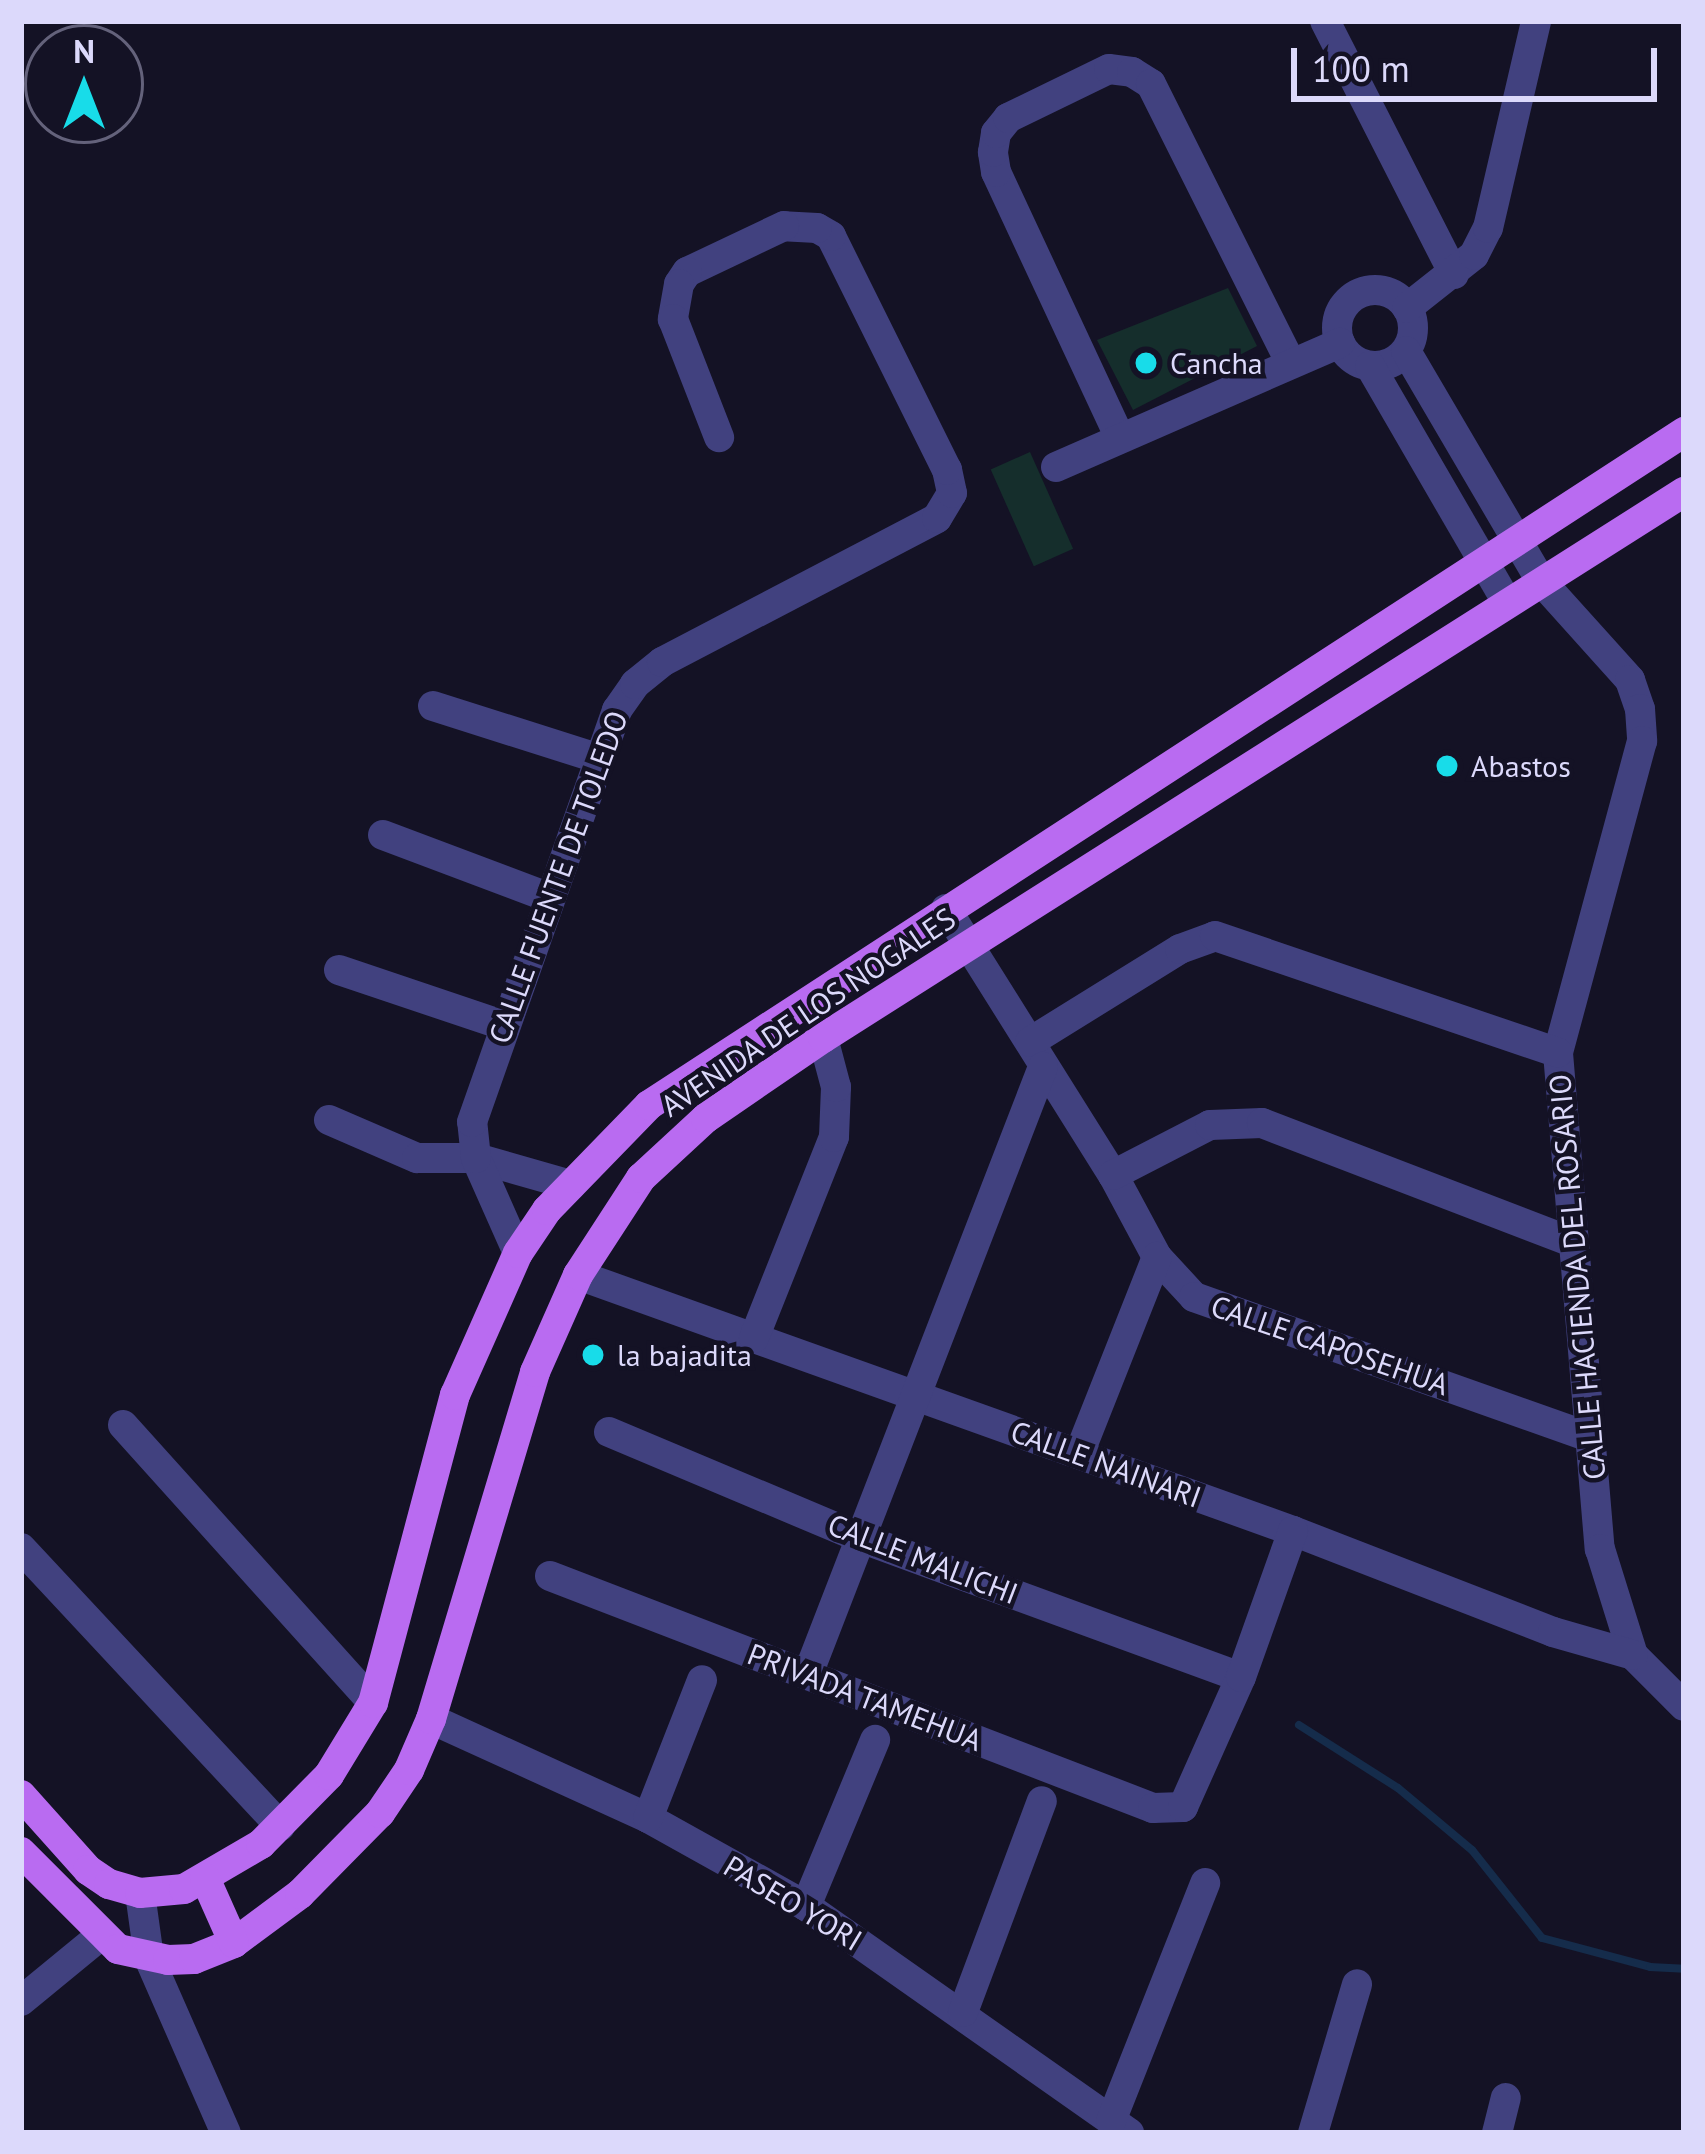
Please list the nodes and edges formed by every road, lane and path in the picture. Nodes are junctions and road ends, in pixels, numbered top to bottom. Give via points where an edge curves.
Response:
1 (1325, 21) edge
2 (1536, 21) edge
3 (1454, 274) junction
4 (1407, 308) junction
5 (1340, 343) junction
6 (1406, 351) junction
7 (1290, 362) junction
8 (1370, 366) junction
9 (1684, 432) edge
10 (719, 437) dead end
11 (1120, 438) junction
12 (1056, 466) dead end
13 (1684, 492) edge
14 (1516, 538) junction
15 (1483, 559) junction
16 (1541, 581) junction
17 (1506, 601) junction
18 (433, 706) dead end
19 (597, 758) junction
20 (383, 835) dead end
21 (548, 897) junction
22 (946, 909) junction
23 (970, 944) junction
24 (340, 970) dead end
25 (502, 1025) junction
26 (823, 1038) junction
27 (1558, 1053) junction
28 (1036, 1055) junction
29 (329, 1120) dead end
30 (476, 1158) junction
31 (1113, 1175) junction
32 (571, 1185) junction
33 (1572, 1242) junction
34 (518, 1253) junction
35 (1157, 1257) junction
36 (578, 1275) junction
37 (754, 1338) junction
38 (913, 1395) junction
39 (123, 1425) dead end
40 (609, 1432) dead end
41 (1589, 1437) junction
42 (1079, 1454) junction
43 (1293, 1531) junction
44 (863, 1539) junction
45 (21, 1548) edge
46 (550, 1576) dead end
47 (1633, 1655) junction
48 (808, 1674) junction
49 (1241, 1677) junction
50 (702, 1680) dead end
51 (373, 1703) junction
52 (1684, 1706) edge
53 (431, 1718) junction
54 (875, 1740) dead end
55 (21, 1795) edge
56 (1042, 1801) dead end
57 (648, 1818) junction
58 (280, 1826) junction
59 (21, 1852) edge
60 (205, 1878) junction
61 (1205, 1883) dead end
62 (140, 1893) junction
63 (806, 1906) junction
64 (100, 1936) junction
65 (233, 1943) junction
66 (149, 1958) junction
67 (1357, 1984) dead end
68 (21, 2001) edge
69 (963, 2012) junction
70 (1506, 2098) dead end
71 (1120, 2127) edge
72 (226, 2133) edge
73 (1312, 2133) edge
74 (1497, 2133) edge

1 - 3 street
2 - 3 street via 1488,228
3 - 4 street
4 - 5 street via 1376,290 1357,295 1343,307
4 - 6 street
5 - 7 street
5 - 8 street
6 - 8 street
6 - 14 street, CALLE HACIENDA DEL ROSARIO
7 - 11 street
7 - 11 street via 1150,83 1109,68 1008,118 993,152
8 - 15 street
9 - 14 main road, AVENIDA DE LOS NOGALES
10 - 19 street, CALLE FUENTE DE TOLEDO via 673,319 679,284 687,272 784,226 817,228 831,236 952,493 937,518 662,662 616,710
11 - 12 street
13 - 16 main road, AVENIDA DE LOS NOGALES
14 - 15 main road, AVENIDA DE LOS NOGALES
14 - 16 street, CALLE HACIENDA DEL ROSARIO
15 - 17 street
15 - 22 main road, AVENIDA DE LOS NOGALES
16 - 17 main road, AVENIDA DE LOS NOGALES
16 - 27 street, CALLE HACIENDA DEL ROSARIO via 1630,680 1642,740
17 - 23 main road, AVENIDA DE LOS NOGALES
18 - 19 street
19 - 21 street, CALLE FUENTE DE TOLEDO
20 - 21 street
21 - 25 street, CALLE FUENTE DE TOLEDO
22 - 23 street, CALLE CAPOSEHUA
22 - 32 main road, AVENIDA DE LOS NOGALES via 696,1070
23 - 26 main road, AVENIDA DE LOS NOGALES
23 - 28 street, CALLE CAPOSEHUA
24 - 25 street
25 - 30 street, CALLE FUENTE DE TOLEDO via 472,1122
26 - 36 main road, AVENIDA DE LOS NOGALES via 706,1118 640,1178
26 - 37 street via 839,1113 834,1137
27 - 28 street via 1215,936 1180,949
27 - 33 street, CALLE HACIENDA DEL ROSARIO
28 - 31 street, CALLE CAPOSEHUA
28 - 38 street
29 - 30 street via 417,1158
30 - 32 street
30 - 34 street, CALLE FUENTE DE TOLEDO
31 - 33 street via 1210,1125 1262,1123
31 - 35 street, CALLE CAPOSEHUA
32 - 34 main road, AVENIDA DE LOS NOGALES
33 - 41 street, CALLE HACIENDA DEL ROSARIO
34 - 51 main road, AVENIDA DE LOS NOGALES via 455,1395
35 - 41 street, CALLE CAPOSEHUA via 1194,1297
35 - 42 street
36 - 37 street, CALLE NAINARI
36 - 53 main road, AVENIDA DE LOS NOGALES via 516,1424
37 - 38 street, CALLE NAINARI
38 - 42 street, CALLE NAINARI
38 - 44 street
39 - 51 street
40 - 44 street, CALLE MALICHI
41 - 47 street, CALLE HACIENDA DEL ROSARIO via 1600,1549
42 - 43 street, CALLE NAINARI
43 - 47 street, CALLE NAINARI
43 - 49 street
44 - 48 street
44 - 49 street, CALLE MALICHI
45 - 58 street
46 - 48 street, PRIVADA TAMEHUA
47 - 52 street, CALLE HACIENDA DEL ROSARIO
48 - 49 street, PRIVADA TAMEHUA via 1153,1808 1183,1808
50 - 57 street
51 - 58 main road, AVENIDA DE LOS NOGALES via 329,1774
53 - 57 street, PASEO YORI
53 - 65 main road, AVENIDA DE LOS NOGALES via 380,1813 300,1894
54 - 63 street
55 - 62 main road via 88,1870
56 - 69 street
57 - 63 street, PASEO YORI
58 - 60 main road, AVENIDA DE LOS NOGALES
59 - 64 main road, AVENIDA DE LOS NOGALES
60 - 62 main road, AVENIDA DE LOS NOGALES
60 - 65 main road
61 - 71 street
62 - 66 street
63 - 69 street, PASEO YORI
64 - 66 main road, AVENIDA DE LOS NOGALES
64 - 68 street
65 - 66 main road, AVENIDA DE LOS NOGALES via 194,1959
66 - 72 street
67 - 73 street
69 - 71 street, PASEO YORI
70 - 74 street

